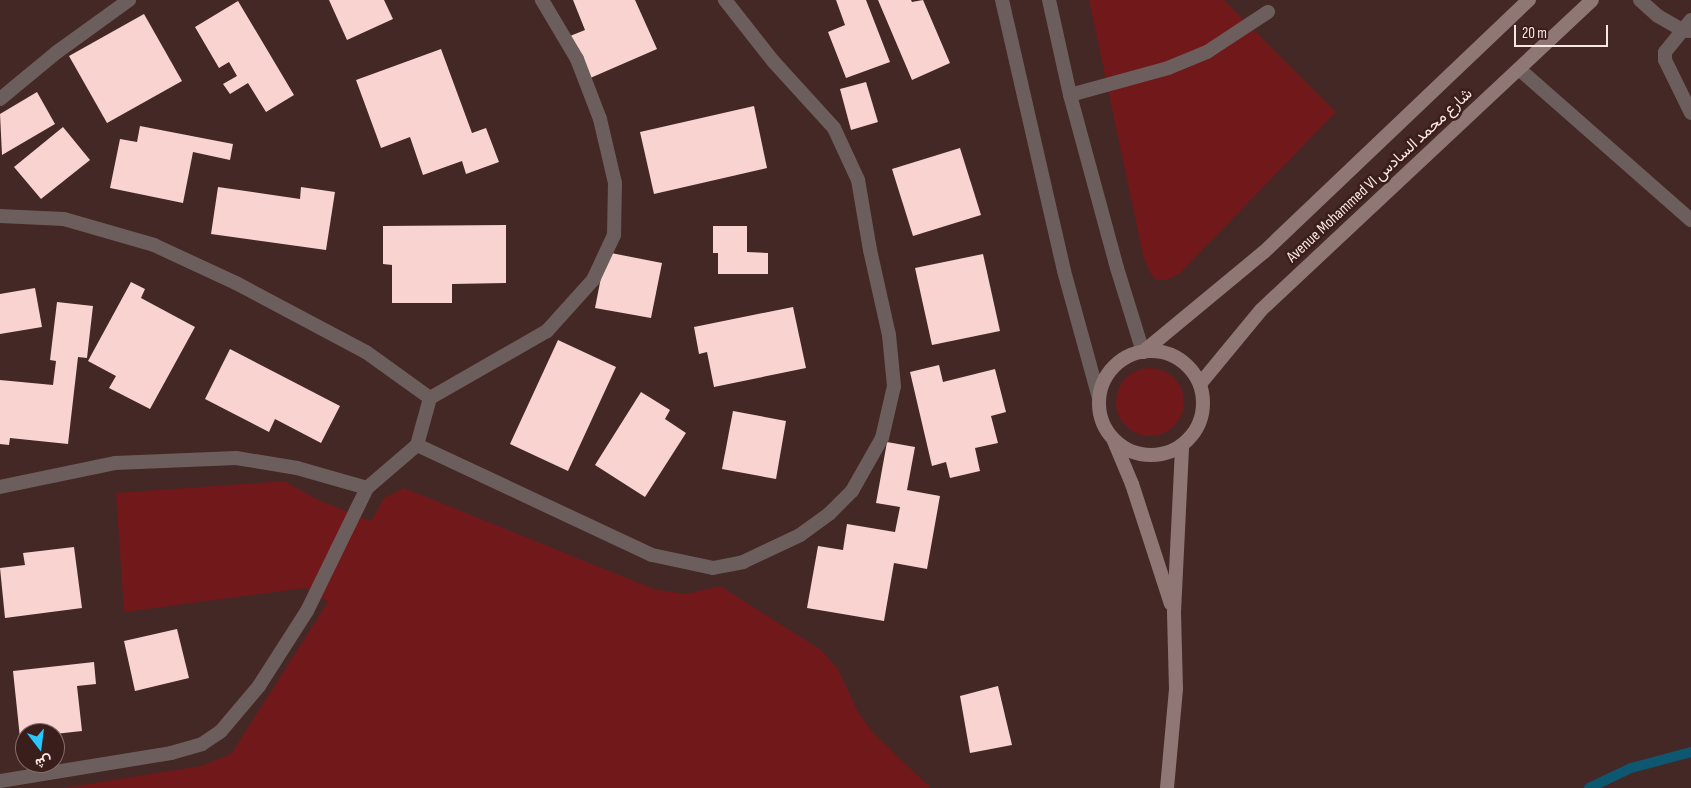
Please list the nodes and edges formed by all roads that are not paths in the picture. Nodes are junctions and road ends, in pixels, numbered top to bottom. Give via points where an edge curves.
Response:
1 (129, 0) edge
2 (542, 0) edge
3 (725, 0) edge
4 (1002, 0) edge
5 (1049, 0) edge
6 (1529, 0) edge
7 (1592, 0) edge
8 (1640, 0) edge
9 (1268, 12) dead end
10 (1688, 27) edge
11 (1519, 69) junction
12 (1070, 95) junction
13 (0, 99) edge
14 (1691, 113) edge
15 (0, 216) edge
16 (1691, 220) edge
17 (1144, 352) junction
18 (1200, 384) junction
19 (430, 398) junction
20 (1099, 398) junction
21 (1114, 441) junction
22 (416, 445) junction
23 (1182, 446) junction
24 (0, 487) edge
25 (367, 488) junction
26 (1174, 612) junction
27 (0, 781) edge
28 (1168, 788) edge

1 - 13 street via 57,52
2 - 19 street via 577,59 600,119 615,183 614,235 593,280 547,331
3 - 22 street via 773,61 834,128 858,180 889,335 894,386 882,438 852,491 829,514 800,535 742,562 713,568 652,555
4 - 20 street via 1064,271
5 - 12 street
6 - 17 main road, Avenue Mohammed VI شارع محمد السادس via 1264,252
7 - 11 main road, Avenue Mohammed VI شارع محمد السادس
8 - 10 street via 1658,16
9 - 12 street via 1199,56 1168,68
10 - 14 street via 1669,44 1665,60
11 - 16 street
11 - 18 main road, Avenue Mohammed VI شارع محمد السادس via 1261,310
12 - 17 street via 1117,268
15 - 19 street via 64,219 154,245 236,283 366,352
17 - 18 main road via 1161,352 1177,358 1191,369
17 - 20 main road via 1127,357 1113,367
18 - 23 main road via 1204,400 1202,418
19 - 22 street
20 - 21 main road via 1100,414
21 - 23 main road via 1130,451 1148,455 1166,454
21 - 26 main road
22 - 25 street
23 - 26 main road
24 - 25 street via 115,463 236,458 297,468
25 - 27 street via 308,611 259,686 221,731 202,744 171,753
26 - 28 main road via 1176,689

